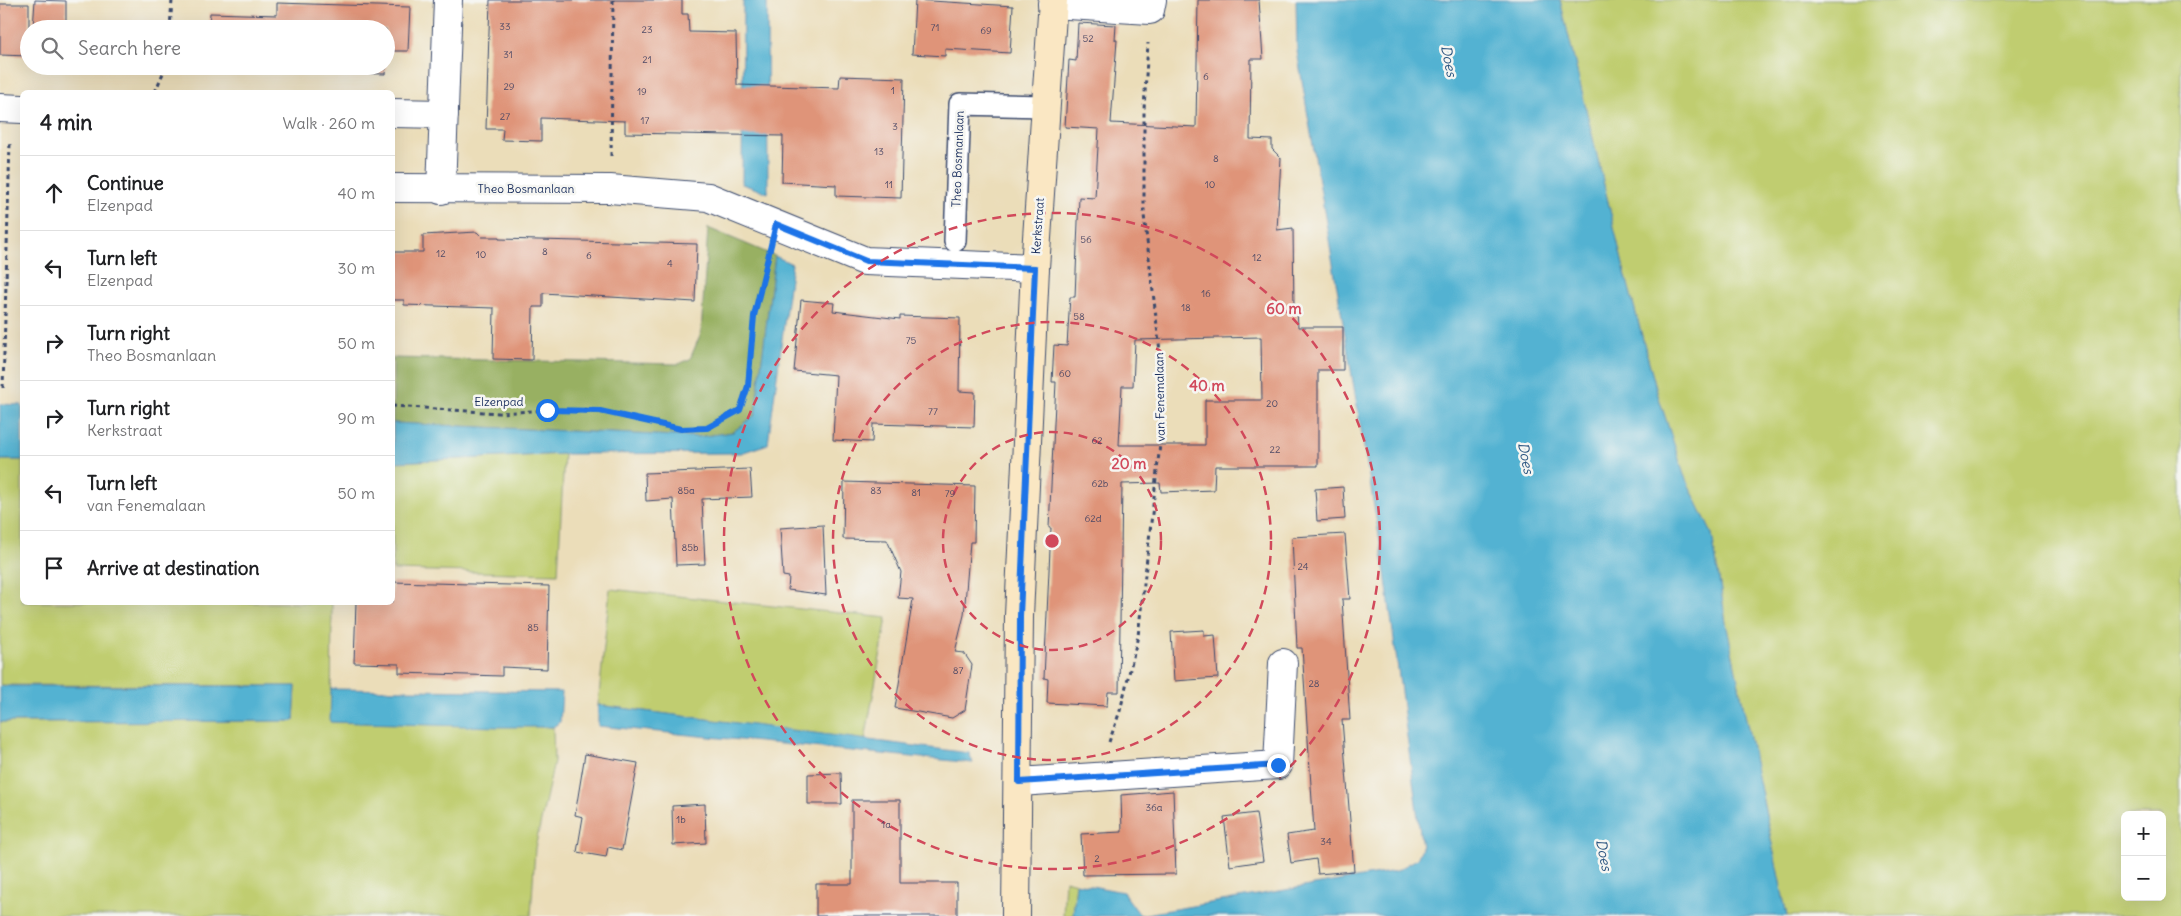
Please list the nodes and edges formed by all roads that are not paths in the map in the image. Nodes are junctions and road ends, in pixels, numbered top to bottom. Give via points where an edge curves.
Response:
1 (448, 0) edge
2 (1052, 2) edge
3 (1151, 5) edge
4 (1046, 106) junction
5 (395, 113) edge
6 (444, 114) junction
7 (395, 188) edge
8 (441, 190) junction
9 (955, 240) dead end
10 (1035, 268) junction
11 (1283, 663) dead end
12 (1019, 782) junction
13 (1016, 915) edge

1 - 6 street
2 - 3 street
2 - 4 street, Kerkstraat
4 - 9 lane, Theo Bosmanlaan via 960,104
4 - 10 street, Kerkstraat
5 - 6 street
6 - 8 street
7 - 8 street, Theo Bosmanlaan
8 - 10 street, Theo Bosmanlaan via 610,189 708,197 866,261
10 - 12 street, Kerkstraat via 1020,616
11 - 12 street via 1278,765
12 - 13 street, Kerkstraat

